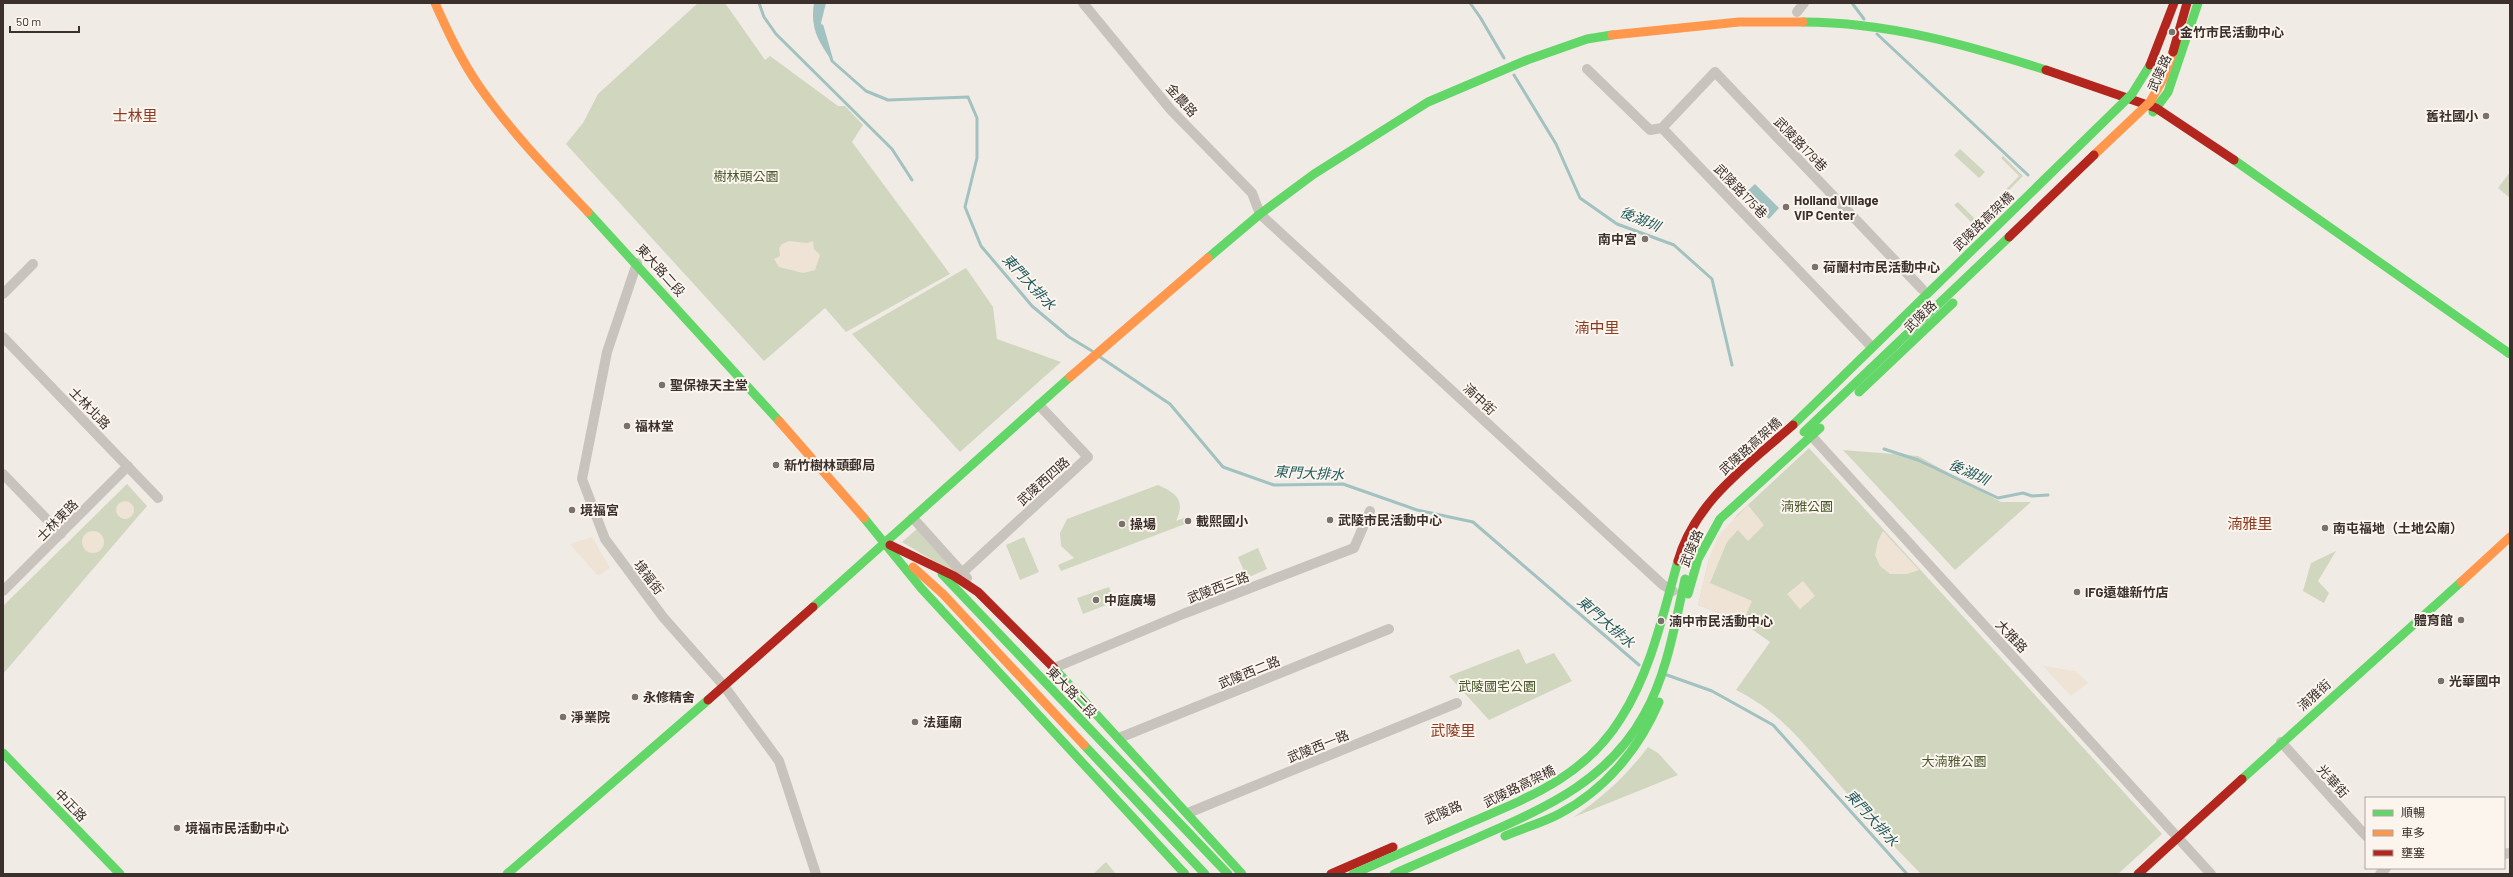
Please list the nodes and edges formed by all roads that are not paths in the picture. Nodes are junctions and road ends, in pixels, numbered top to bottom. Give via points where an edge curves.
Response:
1 (434, 3) edge
2 (1083, 3) edge
3 (1804, 3) edge
4 (2167, 3) edge
5 (2174, 3) edge
6 (2187, 3) edge
7 (2198, 3) edge
8 (1797, 12) dead end
9 (1587, 70) dead end
10 (2152, 82) dead end
11 (2121, 95) junction
12 (2156, 108) junction
13 (1662, 128) junction
14 (1260, 214) junction
15 (2008, 227) dead end
16 (637, 263) junction
17 (34, 264) dead end
18 (1922, 289) junction
19 (3, 294) edge
20 (3, 337) edge
21 (1869, 344) junction
22 (2510, 354) edge
23 (1039, 406) junction
24 (1795, 414) junction
25 (1811, 436) junction
26 (128, 466) junction
27 (3, 474) edge
28 (158, 498) dead end
29 (1370, 511) dead end
30 (913, 518) junction
31 (61, 534) junction
32 (2510, 537) edge
33 (886, 543) junction
34 (1675, 571) junction
35 (963, 572) junction
36 (1686, 575) junction
37 (1663, 585) junction
38 (3, 591) edge
39 (978, 592) junction
40 (1676, 593) junction
41 (1687, 596) junction
42 (1389, 629) dead end
43 (1054, 668) junction
44 (724, 686) junction
45 (1624, 698) junction
46 (1457, 703) dead end
47 (1642, 703) dead end
48 (1652, 717) junction
49 (1119, 738) junction
50 (2281, 742) junction
51 (3, 753) edge
52 (1570, 785) dead end
53 (1188, 813) junction
54 (2365, 835) edge
55 (2178, 836) junction
56 (120, 874) edge
57 (507, 874) edge
58 (816, 874) edge
59 (1185, 874) edge
60 (1205, 874) edge
61 (1228, 874) edge
62 (1242, 874) edge
63 (1331, 874) edge
64 (1352, 874) edge
65 (1394, 874) edge
66 (1412, 874) edge
67 (2138, 874) edge
68 (2211, 874) edge

1 - 16 main road, 東大路二段 via 454,45 479,86 527,147
2 - 14 street, 金農路 via 1172,110 1252,193
3 - 8 street
4 - 11 main road, 武陵路 via 2136,80
5 - 34 main road, 武陵路高架橋, bridge via 2148,70 2132,94 1809,410 1712,497 1689,532
6 - 36 main road, 武陵路高架橋, bridge via 2169,67 2150,102 1861,380 1724,505 1701,536
7 - 12 main road, 武陵路 via 2168,92
9 - 13 street via 1650,130
10 - 15 main road via 2137,102
11 - 12 main road
11 - 14 main road via 1977,48 1913,32 1808,22 1739,22 1634,31 1580,41 1462,86 1428,102 1320,170
11 - 18 main road, 武陵路
12 - 22 main road via 2315,214
12 - 25 main road, 武陵路
13 - 18 street, 武陵路179巷 via 1715,72
13 - 21 street, 武陵路175巷
14 - 23 main road via 1110,341
14 - 37 street, 湳中街
16 - 33 main road, 東大路二段
16 - 44 street, 境福街 via 607,352 582,479 604,539 662,617
17 - 19 street
18 - 21 main road, 武陵路
20 - 26 street, 士林北路
21 - 24 main road, 武陵路
23 - 30 main road
23 - 35 street, 武陵西四路 via 1088,457
24 - 25 street, 大雅路
24 - 37 main road, 武陵路 via 1708,494 1682,532
25 - 41 main road, 武陵路 via 1720,519 1698,558
25 - 55 street, 大雅路
26 - 28 street, 士林北路
26 - 31 street, 士林東路
27 - 31 street
29 - 43 street, 武陵西三路 via 1354,548 1183,614
30 - 33 main road
30 - 35 street, 東大路二段
31 - 38 street, 士林東路
32 - 50 main road, 湳雅街
33 - 39 main road, 東大路二段 via 954,576
33 - 44 main road
33 - 59 main road, 東大路二段 via 921,588
33 - 60 main road, 東大路二段 via 943,594
33 - 61 main road, 東大路二段 via 942,575
34 - 36 main road, bridge via 1668,617
34 - 64 main road, 武陵路高架橋, bridge via 1638,691 1609,738 1591,756 1543,791
35 - 39 street, 東大路二段
36 - 65 main road, 武陵路高架橋, bridge via 1658,684 1646,714 1619,754 1587,784 1565,798
37 - 40 street, 湳中街
37 - 45 main road, 武陵路 via 1636,676
39 - 43 main road, 東大路二段
40 - 41 street, 湳中街
40 - 48 main road via 1651,682
41 - 48 main road, 武陵路 via 1665,686
42 - 49 street, 武陵西二路
43 - 49 main road, 東大路二段
44 - 57 main road
44 - 58 street, 境福街 via 780,760
45 - 48 street
45 - 63 main road, 武陵路 via 1606,727 1590,746 1547,780
46 - 53 street, 武陵西一路
47 - 52 main road via 1605,755
48 - 66 main road via 1636,746 1616,770 1559,814
49 - 53 main road, 東大路二段
50 - 54 street, 光華街
50 - 55 main road, 湳雅街
51 - 56 main road, 中正路
53 - 62 main road, 東大路二段
55 - 67 main road, 湳雅街
55 - 68 street, 大雅路

